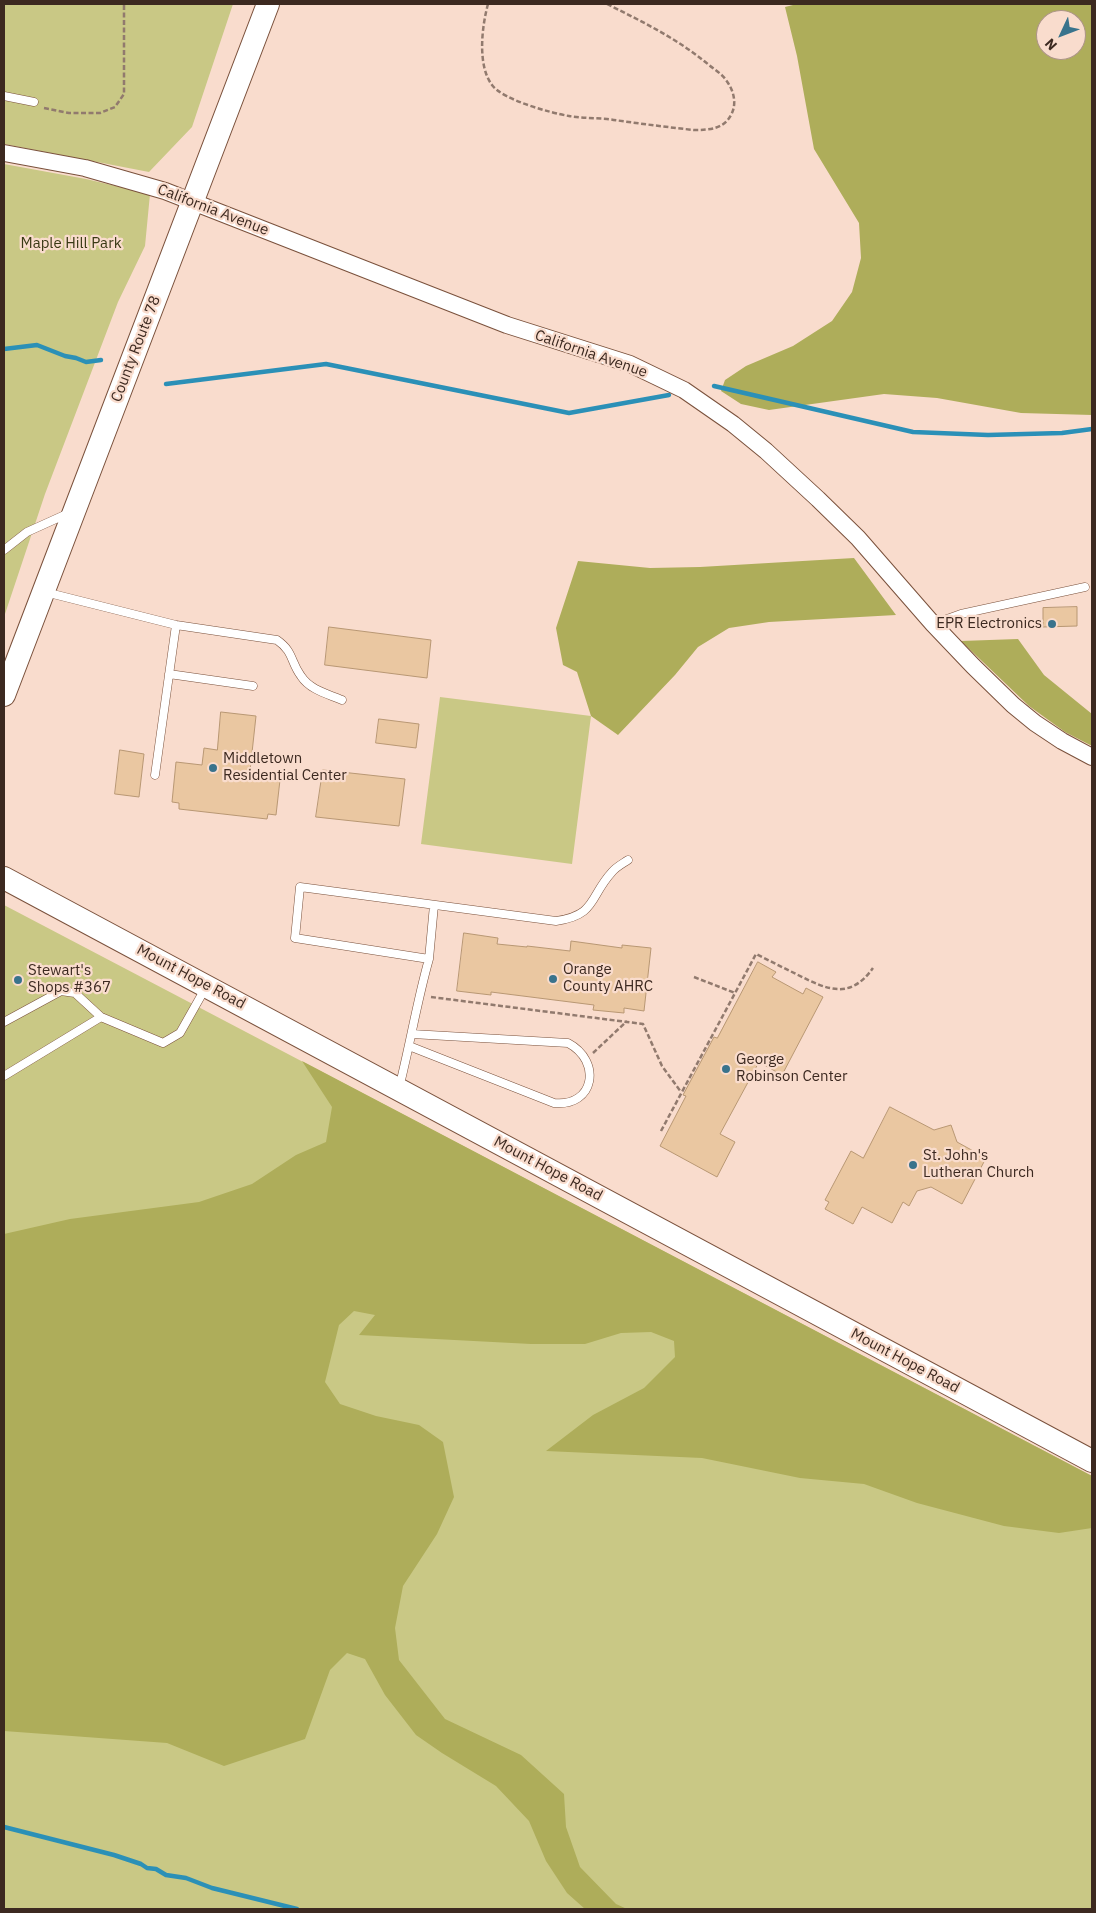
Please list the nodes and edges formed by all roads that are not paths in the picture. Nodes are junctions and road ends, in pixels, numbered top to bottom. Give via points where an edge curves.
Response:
1 (268, 4) edge
2 (4, 96) edge
3 (34, 102) dead end
4 (4, 153) edge
5 (192, 202) junction
6 (74, 512) junction
7 (4, 550) edge
8 (1085, 587) dead end
9 (43, 592) junction
10 (933, 624) junction
11 (176, 625) junction
12 (168, 674) junction
13 (253, 686) dead end
14 (4, 695) edge
15 (342, 700) dead end
16 (1092, 757) edge
17 (155, 775) dead end
18 (628, 860) dead end
19 (4, 878) edge
20 (434, 905) junction
21 (429, 959) junction
22 (206, 985) junction
23 (100, 1017) junction
24 (4, 1022) edge
25 (412, 1034) junction
26 (409, 1046) junction
27 (4, 1076) edge
28 (399, 1088) junction
29 (1092, 1461) edge

1 - 5 street, County Route 78
2 - 3 lane
4 - 5 street, California Avenue via 125,178
5 - 6 street, County Route 78
5 - 10 street, California Avenue via 507,325 630,364 684,390 733,424 818,499 858,538
6 - 7 lane via 27,532
6 - 9 street, County Route 78
8 - 10 lane via 961,614
9 - 11 lane
9 - 14 street, County Route 78
10 - 16 street, California Avenue via 1014,705 1055,736
11 - 12 lane
11 - 15 lane via 277,640 288,648 301,676 312,688
12 - 13 lane
12 - 17 lane
18 - 20 lane via 610,873 589,907 571,919 556,921
19 - 22 street, Mount Hope Road
20 - 21 lane
20 - 21 lane via 300,886 295,938
21 - 25 lane
22 - 23 lane via 180,1034 164,1043
22 - 28 street, Mount Hope Road
23 - 24 lane via 75,993 62,991
23 - 27 lane
25 - 26 lane
25 - 26 lane via 568,1043 586,1059 590,1074 588,1088 579,1098 563,1104 547,1101
26 - 28 lane
28 - 29 street, Mount Hope Road

